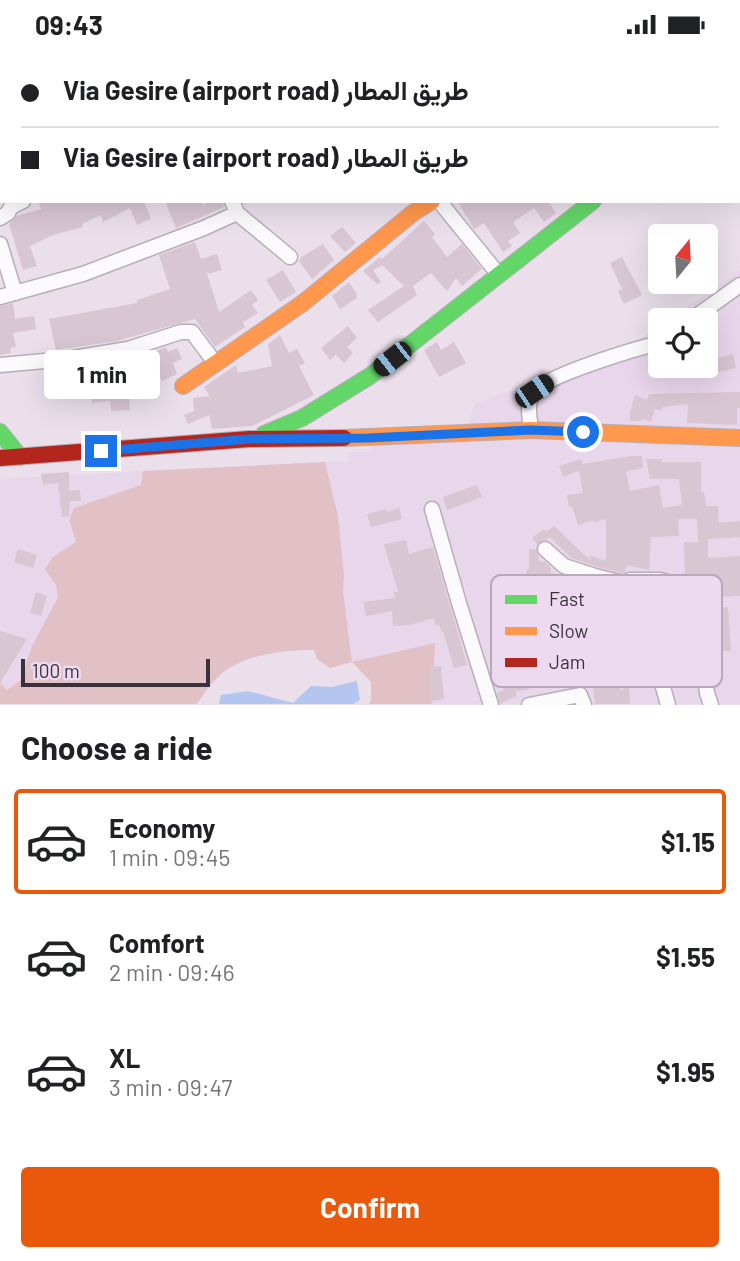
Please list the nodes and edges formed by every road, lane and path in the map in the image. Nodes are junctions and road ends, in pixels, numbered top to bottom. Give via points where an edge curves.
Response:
1 (19, 203) edge
2 (429, 203) edge
3 (441, 203) edge
4 (590, 203) edge
5 (234, 207) edge
6 (0, 218) edge
7 (0, 244) edge
8 (290, 257) dead end
9 (499, 275) junction
10 (740, 285) edge
11 (15, 293) junction
12 (0, 297) edge
13 (708, 308) edge
14 (648, 346) edge
15 (216, 364) junction
16 (0, 365) edge
17 (183, 386) dead end
18 (531, 430) junction
19 (0, 432) edge
20 (740, 438) edge
21 (249, 439) junction
22 (20, 457) junction
23 (0, 458) edge
24 (432, 509) dead end
25 (545, 549) dead end
26 (592, 575) edge
27 (662, 687) edge
28 (705, 687) edge
29 (491, 705) edge
30 (529, 705) edge
31 (584, 705) edge
32 (668, 705) edge
33 (711, 705) edge

1 - 6 street
2 - 15 street via 303,303
3 - 9 street
4 - 9 street
5 - 8 street
5 - 11 street via 204,228 83,274
7 - 11 street
9 - 21 street via 370,376 302,418
10 - 13 street
11 - 12 street
14 - 18 street via 549,380 534,391 528,404
15 - 16 street via 192,332 181,332 128,349
15 - 17 street
18 - 20 street
18 - 21 street
19 - 22 street
21 - 22 street
22 - 23 street
24 - 29 street
25 - 26 street via 564,566
27 - 32 street
28 - 33 street
30 - 31 street via 580,695

